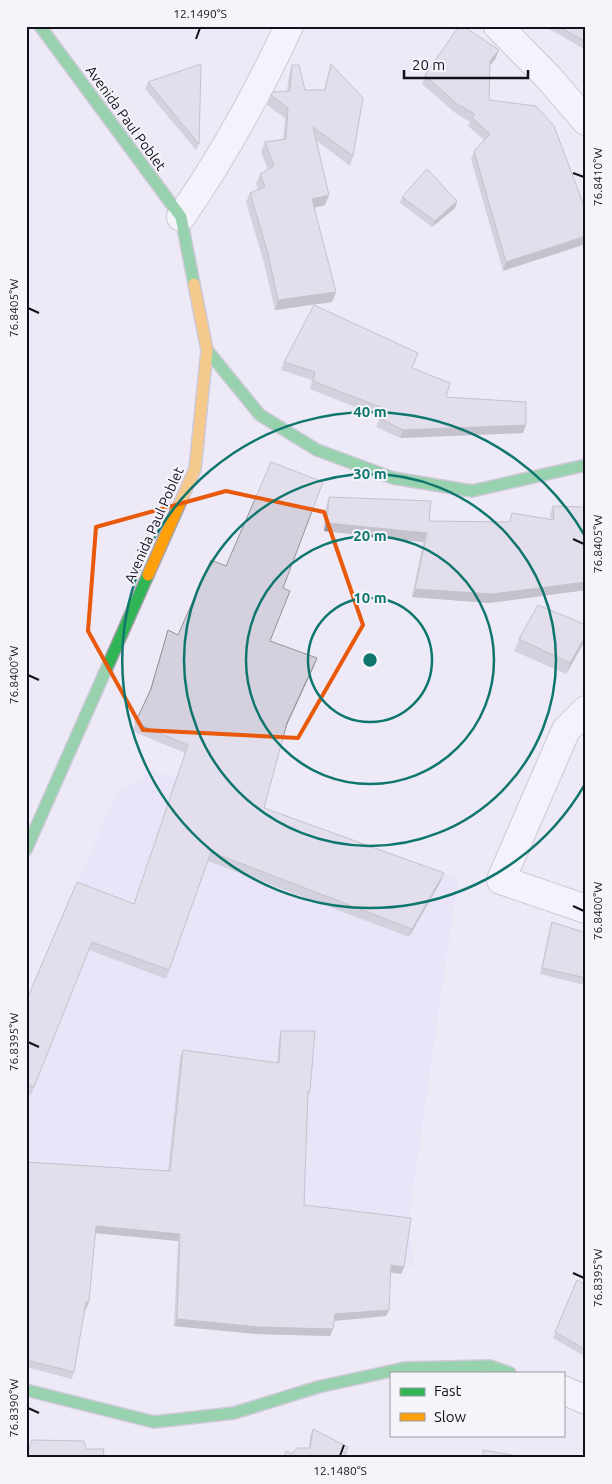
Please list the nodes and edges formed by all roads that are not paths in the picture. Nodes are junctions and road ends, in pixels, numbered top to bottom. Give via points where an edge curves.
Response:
1 (40, 26) edge
2 (290, 26) edge
3 (498, 26) edge
4 (586, 121) edge
5 (181, 218) junction
6 (207, 350) junction
7 (586, 465) edge
8 (586, 710) edge
9 (26, 850) edge
10 (586, 910) edge
11 (507, 1372) edge
12 (26, 1390) edge
13 (564, 1390) edge
14 (586, 1400) edge

1 - 5 street, Avenida Paul Poblet
2 - 5 street via 216,167
3 - 4 street
5 - 6 street, Avenida Paul Poblet
6 - 7 street via 260,415 316,450 393,478 472,491
6 - 9 street, Avenida Paul Poblet via 195,469
8 - 10 street via 566,730 501,880
11 - 12 street via 490,1366 405,1368 318,1387 234,1413 154,1422
13 - 14 street

